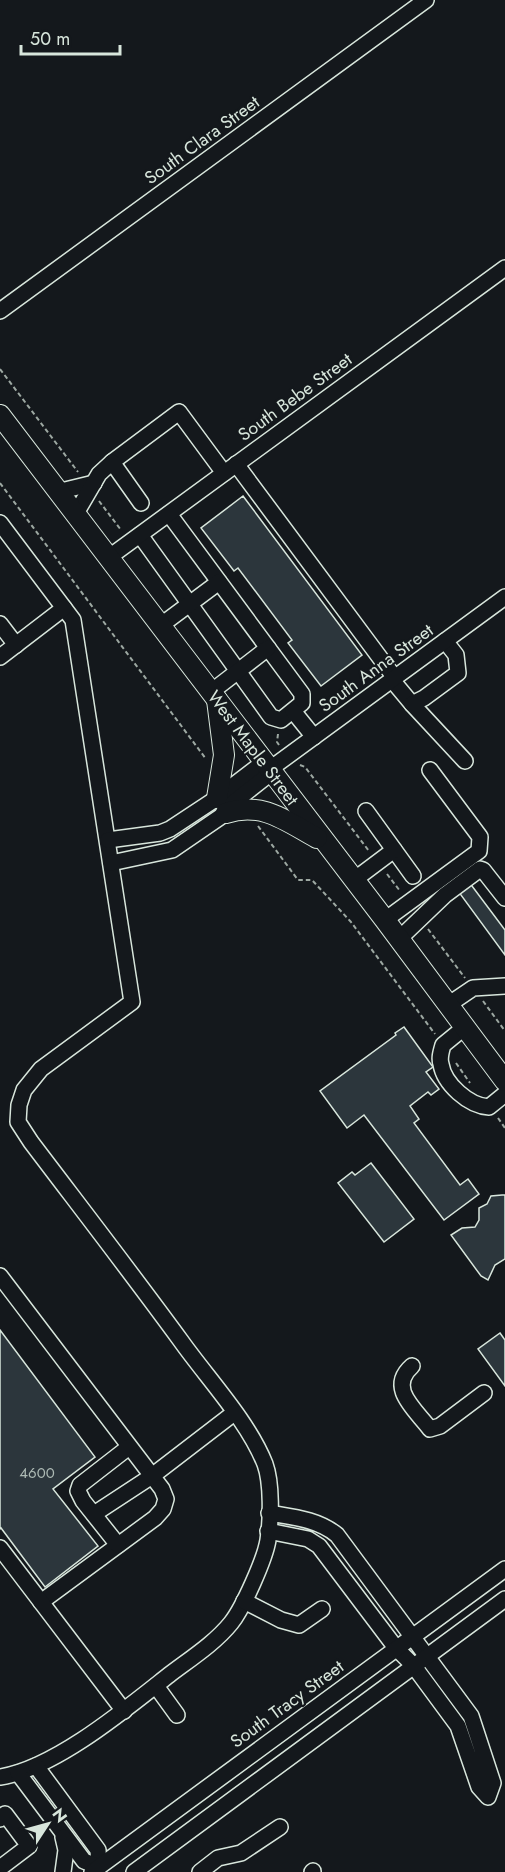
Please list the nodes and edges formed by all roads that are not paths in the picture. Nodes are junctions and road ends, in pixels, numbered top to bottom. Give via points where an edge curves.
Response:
1 (426, 0) edge
2 (505, 268) edge
3 (0, 311) edge
4 (0, 415) edge
5 (112, 462) junction
6 (230, 469) junction
7 (94, 483) junction
8 (57, 492) junction
9 (141, 503) dead end
10 (169, 514) junction
11 (75, 515) junction
12 (0, 523) edge
13 (140, 535) junction
14 (108, 558) junction
15 (219, 582) junction
16 (505, 597) edge
17 (189, 604) junction
18 (64, 608) junction
19 (0, 624) edge
20 (160, 626) junction
21 (445, 641) junction
22 (16, 645) junction
23 (268, 648) junction
24 (0, 657) edge
25 (238, 671) junction
26 (393, 679) junction
27 (214, 696) junction
28 (412, 704) junction
29 (293, 711) junction
30 (314, 737) junction
31 (465, 761) dead end
32 (269, 768) junction
33 (430, 770) dead end
34 (221, 805) junction
35 (366, 811) dead end
36 (108, 840) junction
37 (325, 841) junction
38 (394, 850) junction
39 (111, 863) junction
40 (413, 876) dead end
41 (354, 880) junction
42 (505, 898) edge
43 (385, 920) junction
44 (399, 939) junction
45 (505, 986) edge
46 (448, 1005) junction
47 (465, 1027) junction
48 (505, 1081) edge
49 (505, 1094) edge
50 (0, 1276) edge
51 (412, 1366) dead end
52 (484, 1393) dead end
53 (234, 1413) junction
54 (129, 1447) junction
55 (152, 1476) junction
56 (268, 1513) junction
57 (94, 1514) junction
58 (268, 1531) junction
59 (118, 1545) junction
60 (0, 1548) edge
61 (505, 1569) edge
62 (505, 1599) edge
63 (244, 1601) junction
64 (41, 1602) junction
65 (322, 1609) dead end
66 (412, 1636) junction
67 (396, 1648) junction
68 (426, 1655) junction
69 (413, 1665) junction
70 (156, 1686) junction
71 (124, 1711) junction
72 (177, 1715) dead end
73 (36, 1766) junction
74 (18, 1773) junction
75 (0, 1777) edge
76 (0, 1818) edge
77 (280, 1827) dead end
78 (61, 1831) junction
79 (0, 1868) edge
80 (98, 1870) edge
81 (63, 1872) edge
82 (135, 1872) edge
83 (200, 1872) edge

1 - 3 street, South Clara Street
2 - 6 street, South Bebe Street
4 - 8 main road, West Maple Street
5 - 6 street via 179,412
5 - 7 street
5 - 9 street
6 - 10 street, South Bebe Street
6 - 26 street
7 - 8 street
7 - 11 street
8 - 11 main road, West Maple Street
10 - 13 street, South Bebe Street
10 - 15 street
11 - 14 main road, West Maple Street
12 - 18 street
13 - 14 street, South Bebe Street
13 - 17 street
14 - 20 main road, West Maple Street
15 - 17 street
15 - 23 street
16 - 21 street, South Anna Street
17 - 20 street
17 - 25 street
18 - 22 street
18 - 36 street via 74,620
19 - 22 street
20 - 27 main road, West Maple Street
21 - 26 street, South Anna Street
21 - 28 street via 456,656 458,673
22 - 24 street
23 - 25 street
23 - 29 street via 302,694 302,703
25 - 27 street
25 - 29 street via 272,717 281,720
26 - 28 street
26 - 30 street, South Anna Street
27 - 32 main road, West Maple Street
27 - 34 main road via 224,755
28 - 31 street
29 - 30 street
30 - 32 street, South Anna Street
32 - 34 street, South Anna Street via 234,802
32 - 37 main road, West Maple Street
33 - 43 street via 480,837 478,851
34 - 36 street via 160,833
34 - 37 main road via 267,811
34 - 39 street via 172,850
35 - 38 street
36 - 39 street
37 - 41 main road, West Maple Street
38 - 40 street
38 - 41 street
39 - 53 street via 132,1002 41,1069 24,1090 18,1122
41 - 43 main road, West Maple Street
42 - 44 street via 480,869 445,895
43 - 44 main road, West Maple Street
44 - 46 main road, West Maple Street
45 - 46 street via 473,988
46 - 47 main road, West Maple Street
47 - 48 main road, West Maple Street
47 - 49 street via 443,1045 440,1064 444,1073 462,1096 477,1106 489,1107
50 - 54 street
51 - 52 street via 401,1382 403,1393 430,1429 440,1426
53 - 55 street
53 - 56 street via 266,1466 270,1489
54 - 55 street
54 - 57 street via 80,1485 78,1491
55 - 57 street
55 - 59 street via 166,1499 163,1509
56 - 58 street
56 - 66 street via 319,1523 337,1535
57 - 59 street
58 - 63 street via 268,1542
58 - 67 street via 308,1539 319,1546
59 - 64 street
60 - 64 street
61 - 66 street, South Tracy Street
62 - 68 street
63 - 65 street via 280,1620 299,1625
63 - 70 street via 231,1623
64 - 71 street
66 - 67 street, South Tracy Street
66 - 68 street
67 - 69 street
67 - 80 street, South Tracy Street
68 - 69 street
68 - 69 street via 471,1716 493,1783 489,1797 479,1787 458,1726
69 - 82 street
70 - 71 street
70 - 72 street
71 - 73 street
73 - 74 street
73 - 80 street via 98,1850
74 - 75 street
74 - 78 street
76 - 79 street via 6,1814 29,1846
77 - 83 street via 241,1853 218,1857
78 - 80 street via 84,1861
78 - 81 street via 66,1850

